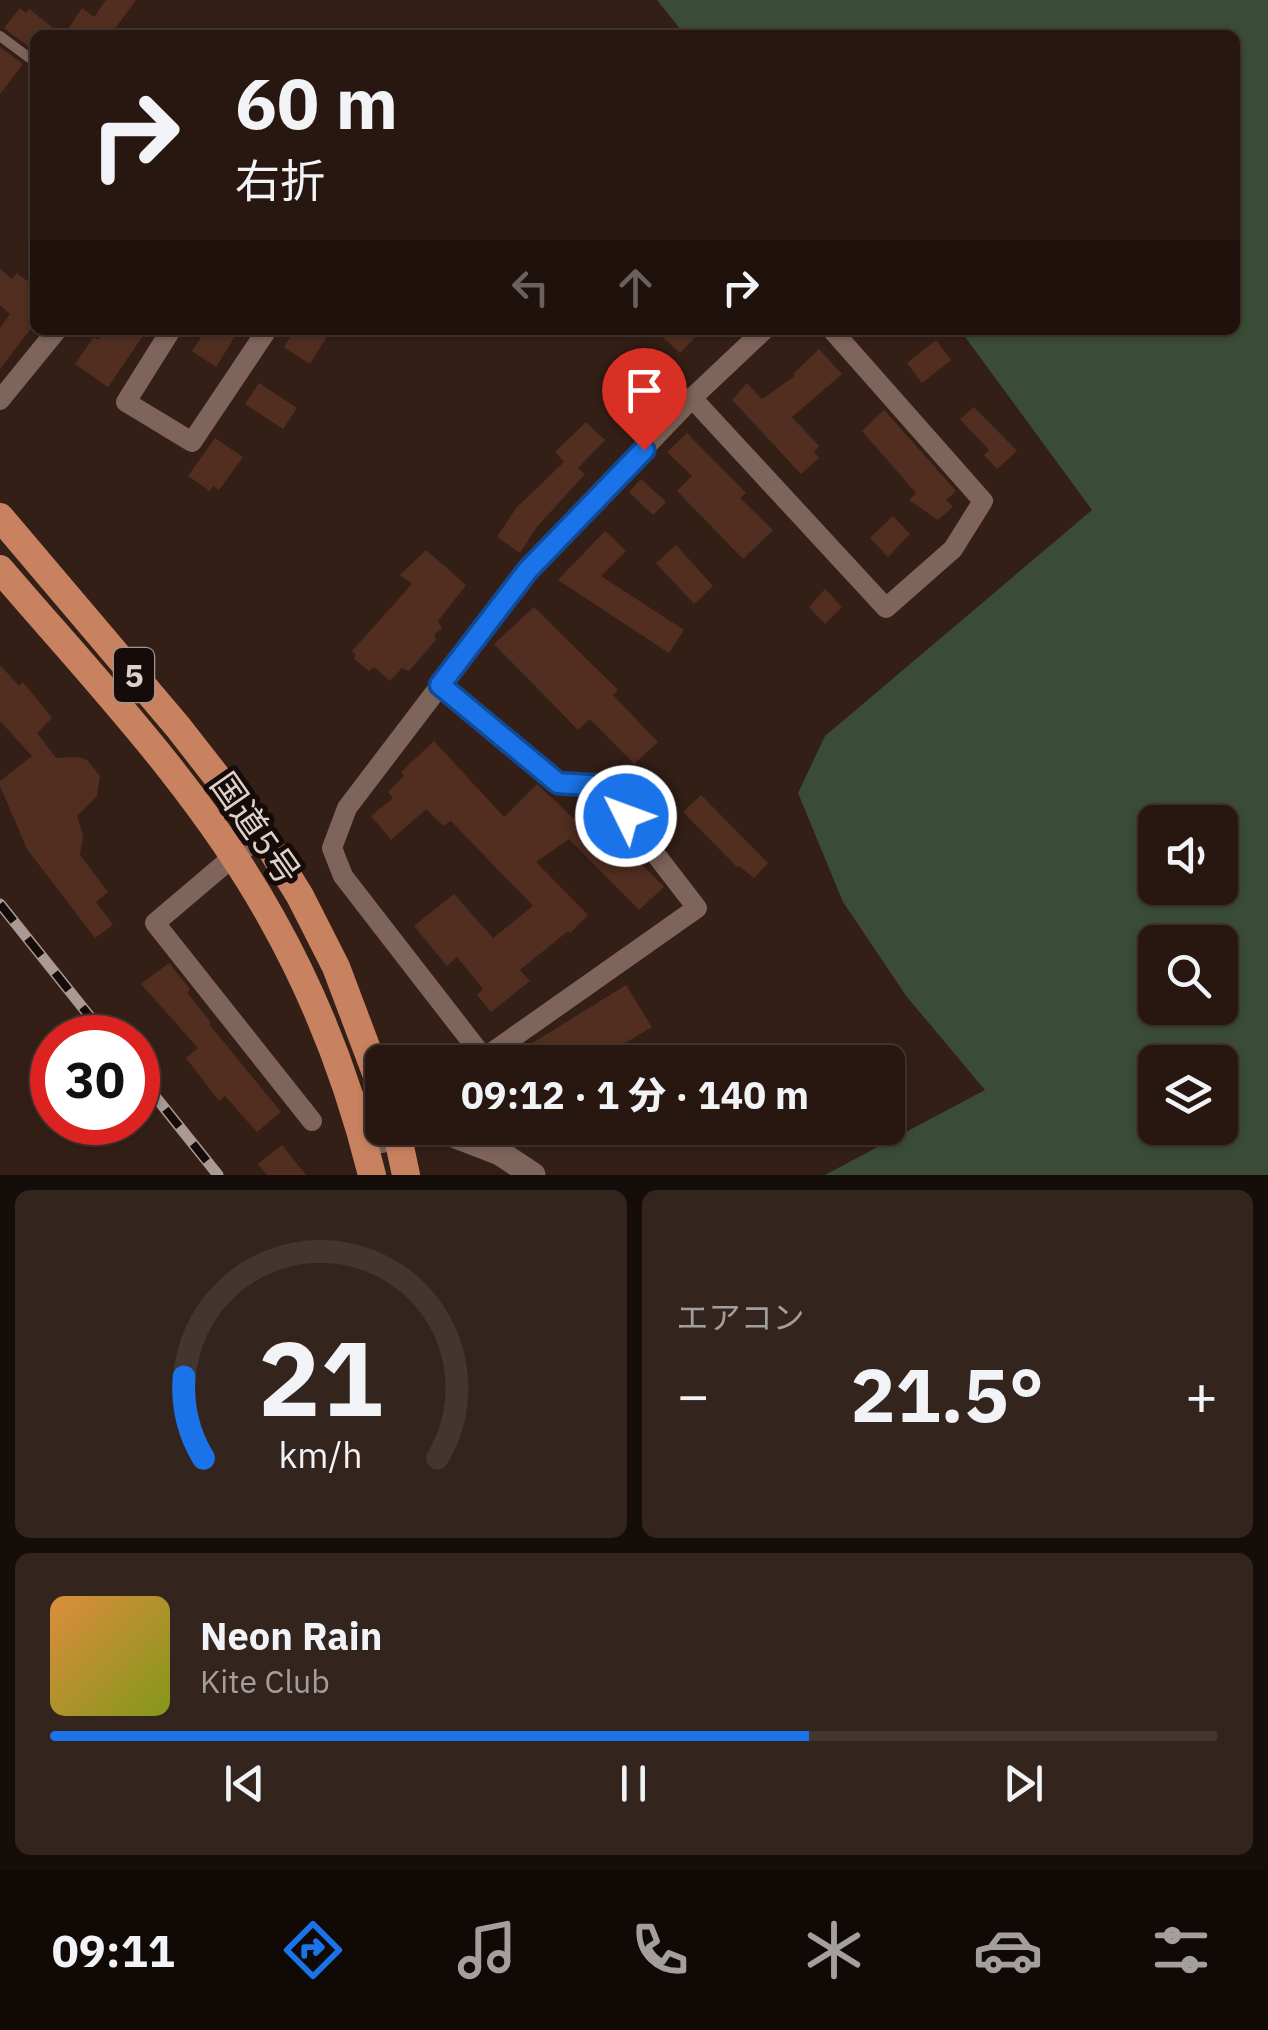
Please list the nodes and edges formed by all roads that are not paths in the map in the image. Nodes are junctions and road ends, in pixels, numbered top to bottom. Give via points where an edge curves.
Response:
1 (0, 36) edge
2 (30, 58) edge
3 (53, 335) edge
4 (168, 335) edge
5 (264, 335) edge
6 (759, 335) edge
7 (836, 335) edge
8 (692, 398) junction
9 (0, 400) edge
10 (0, 516) edge
11 (0, 569) edge
12 (440, 685) junction
13 (263, 836) junction
14 (234, 856) junction
15 (365, 1045) edge
16 (473, 1045) edge
17 (505, 1045) edge
18 (312, 1120) dead end
19 (364, 1144) joint
20 (400, 1145) edge
21 (502, 1145) edge
22 (372, 1175) edge
23 (406, 1175) edge
24 (533, 1175) edge

1 - 2 lane
3 - 9 street
4 - 5 street via 126,402 192,442
6 - 8 street
7 - 8 street via 982,501 953,548 886,608
8 - 12 street via 528,570
10 - 13 highway, 国道5号 / 5
11 - 14 highway, 国道5号 / 5 via 153,747
12 - 16 street via 347,808 332,848 343,876
12 - 17 street via 558,783 603,786 697,908
13 - 14 street
13 - 15 highway, 国道5号 / 5 via 336,967
14 - 18 street via 155,923
14 - 19 highway, 国道5号 / 5 via 305,982
19 - 22 highway, 国道5号 / 5
20 - 23 highway
21 - 24 street

